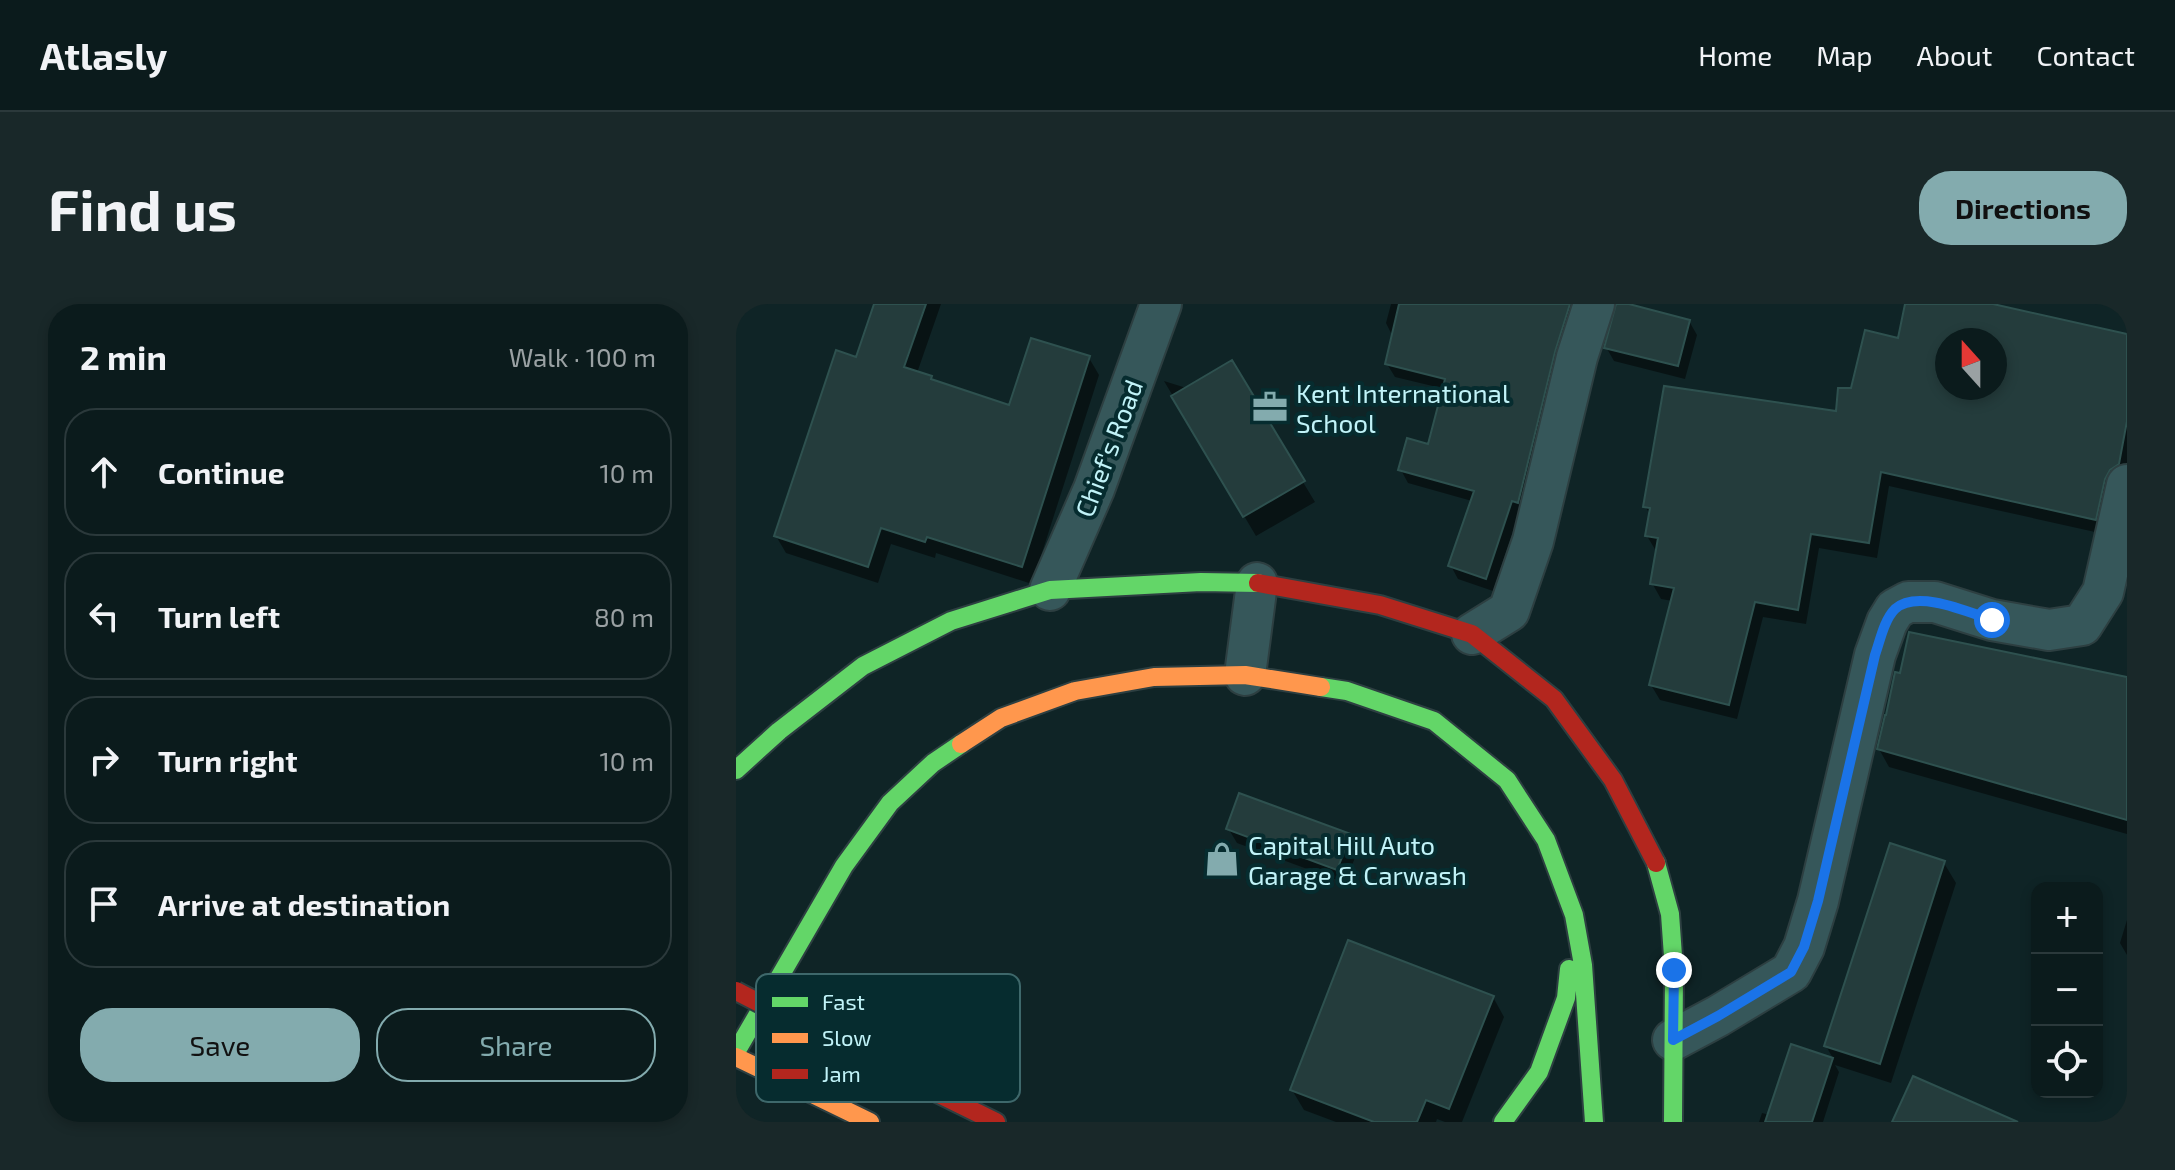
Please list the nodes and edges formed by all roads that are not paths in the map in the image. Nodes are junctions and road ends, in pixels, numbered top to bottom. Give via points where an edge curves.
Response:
1 (1161, 304) edge
2 (1594, 304) edge
3 (2127, 485) edge
4 (1257, 583) junction
5 (1050, 590) junction
6 (1472, 634) junction
7 (1245, 675) junction
8 (736, 770) edge
9 (1574, 915) junction
10 (782, 974) edge
11 (736, 991) edge
12 (756, 1001) edge
13 (756, 1019) edge
14 (1673, 1040) junction
15 (736, 1054) edge
16 (756, 1064) edge
17 (831, 1102) edge
18 (955, 1102) edge
19 (870, 1122) edge
20 (996, 1122) edge
21 (1503, 1122) edge
22 (1594, 1122) edge
23 (1673, 1122) edge

1 - 5 street, Chief's Road via 1094,489
2 - 6 street via 1533,541 1509,611
3 - 14 street via 2103,592 2082,625 2049,630 1935,602 1908,602 1895,609 1875,655 1804,947 1791,972
4 - 5 main road
4 - 6 main road via 1380,605
4 - 7 street
5 - 8 main road via 951,621 863,666
6 - 14 main road via 1554,699 1613,780 1657,864 1670,914
7 - 9 main road via 1347,691 1434,721 1507,780 1546,840
7 - 10 main road via 1154,677 1075,691 1001,718 933,763 890,803 844,866
9 - 21 main road via 1566,998 1539,1072
9 - 22 main road via 1583,965
11 - 12 main road, bridge
13 - 15 main road
14 - 23 main road
15 - 16 main road
17 - 19 main road
18 - 20 main road, bridge

